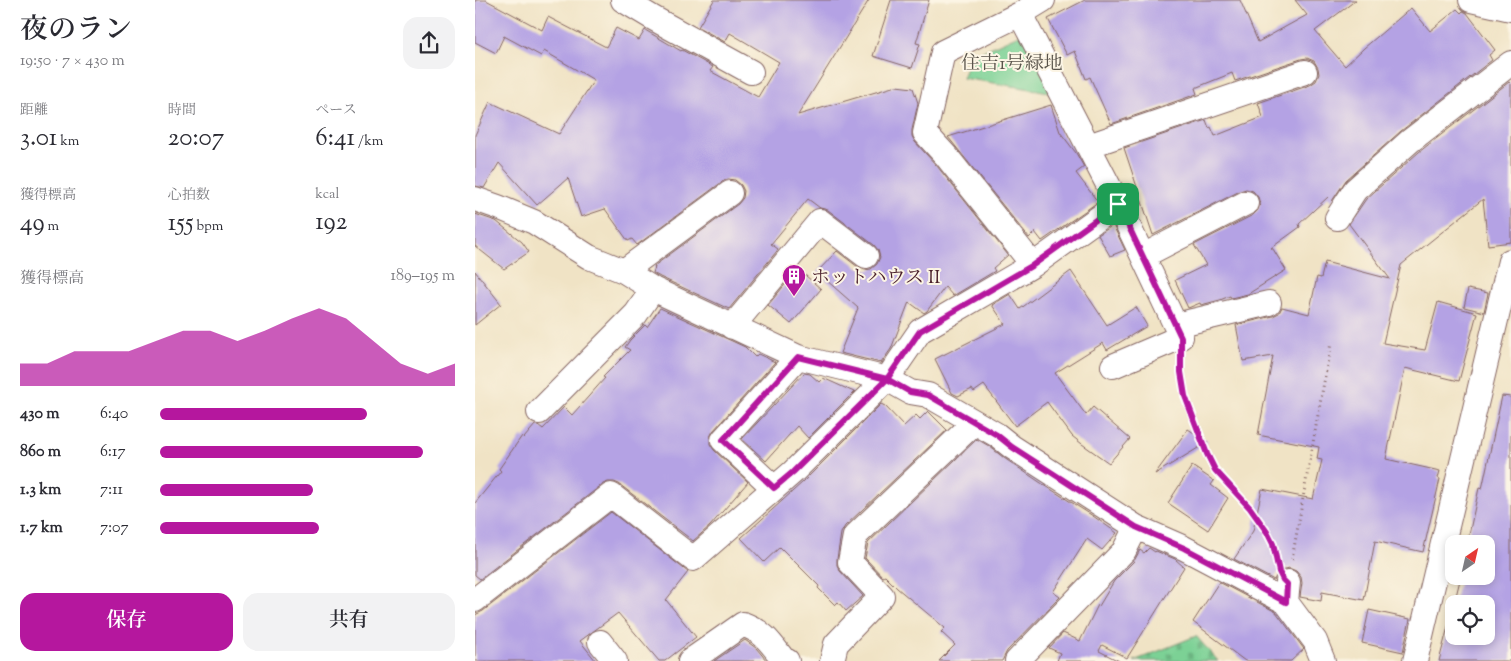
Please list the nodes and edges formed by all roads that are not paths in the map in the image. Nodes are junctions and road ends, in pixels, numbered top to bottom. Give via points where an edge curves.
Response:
1 (623, 0) edge
2 (1043, 0) edge
3 (1471, 0) edge
4 (1511, 8) edge
5 (1020, 14) junction
6 (1511, 64) edge
7 (751, 72) dead end
8 (1305, 72) dead end
9 (1088, 146) junction
10 (730, 193) dead end
11 (475, 199) edge
12 (1246, 203) dead end
13 (1118, 204) junction
14 (1337, 218) dead end
15 (866, 256) dead end
16 (1143, 256) junction
17 (1511, 261) edge
18 (1033, 265) junction
19 (624, 271) junction
20 (653, 290) junction
21 (1269, 303) dead end
22 (732, 327) junction
23 (1178, 331) junction
24 (798, 357) junction
25 (1113, 366) dead end
26 (887, 379) junction
27 (539, 412) dead end
28 (974, 422) junction
29 (774, 488) junction
30 (1136, 527) junction
31 (475, 600) edge
32 (599, 642) dead end
33 (615, 661) edge
34 (689, 661) edge
35 (787, 661) edge
36 (831, 661) edge
37 (1017, 661) edge
38 (1323, 661) edge
39 (1415, 661) edge

1 - 7 street
2 - 5 street
3 - 4 street
5 - 9 street
5 - 18 street via 943,52 925,133
6 - 14 street via 1396,153 1355,190
8 - 9 street
9 - 13 street
10 - 19 street
11 - 19 street via 534,222 589,257
12 - 16 street
13 - 16 street
13 - 18 street
15 - 22 street via 820,221
16 - 23 street
17 - 39 street
18 - 26 street via 920,331
19 - 20 street
20 - 22 street
20 - 27 street via 635,314
21 - 23 street
22 - 24 street
23 - 25 street
24 - 26 street
24 - 29 street via 723,440
26 - 28 street via 910,392 928,395
26 - 29 street
28 - 30 street
28 - 36 street via 855,536 850,562 882,596 836,644
29 - 31 street via 693,559 611,495
30 - 37 street via 1124,551
30 - 38 street via 1287,590
32 - 33 street
34 - 35 street via 743,624 756,629

